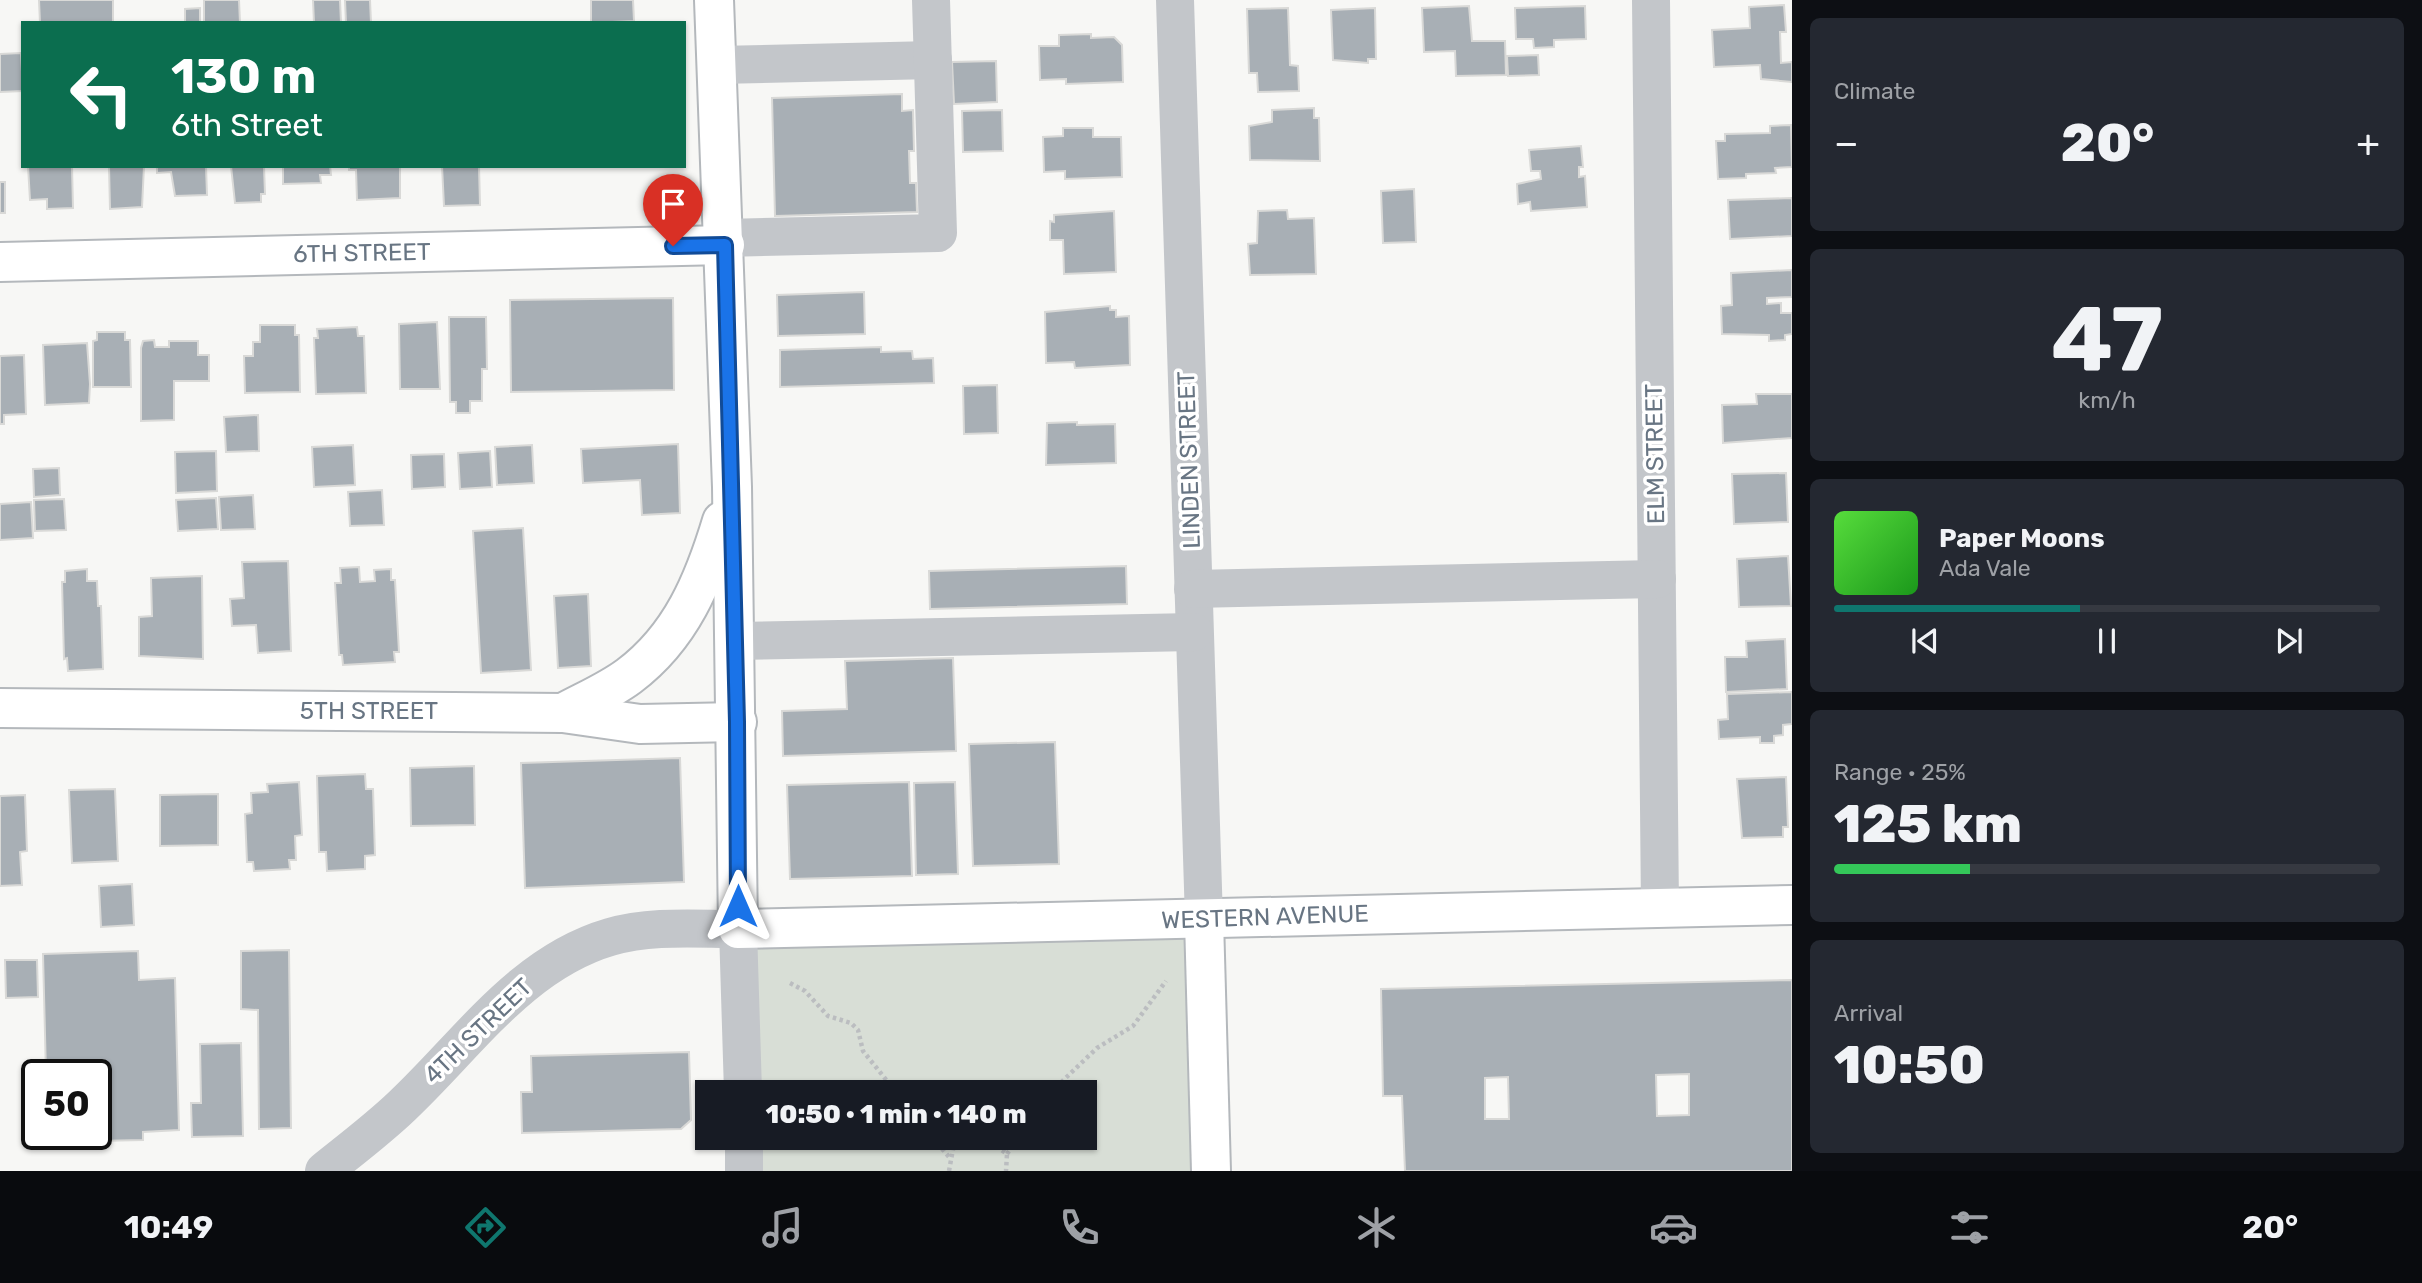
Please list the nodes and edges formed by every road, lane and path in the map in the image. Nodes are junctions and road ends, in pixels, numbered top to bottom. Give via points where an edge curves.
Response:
1 (714, 0) edge
2 (931, 0) edge
3 (1175, 0) edge
4 (1651, 0) edge
5 (933, 60) junction
6 (717, 65) junction
7 (725, 242) junction
8 (0, 262) edge
9 (732, 487) junction
10 (1657, 579) junction
11 (1193, 589) junction
12 (1194, 632) junction
13 (736, 641) junction
14 (0, 708) edge
15 (563, 713) junction
16 (737, 722) junction
17 (1792, 905) edge
18 (1660, 908) junction
19 (1204, 920) junction
20 (737, 929) junction
21 (1166, 981) dead end
22 (790, 984) dead end
23 (743, 1080) edge
24 (886, 1080) edge
25 (1064, 1080) edge
26 (744, 1150) edge
27 (943, 1150) edge
28 (954, 1150) edge
29 (1002, 1150) edge
30 (1010, 1150) edge
31 (1007, 1154) junction
32 (949, 1157) junction
33 (324, 1171) edge
34 (744, 1171) edge
35 (949, 1171) edge
36 (1006, 1171) edge
37 (1211, 1171) edge

1 - 6 main road
2 - 5 street
3 - 11 street, LINDEN STREET
4 - 10 street, ELM STREET
5 - 6 street
5 - 7 street via 938,233
6 - 7 main road
7 - 8 main road, 6TH STREET
7 - 9 main road
9 - 13 main road
9 - 15 main road via 708,569 670,636 631,675
10 - 11 street
10 - 18 street, ELM STREET
11 - 12 street, LINDEN STREET
12 - 13 street
12 - 19 street, LINDEN STREET
13 - 16 main road
14 - 15 main road, 5TH STREET
15 - 16 main road, 5TH STREET via 640,724
16 - 20 main road
17 - 18 main road, WESTERN AVENUE
18 - 19 main road, WESTERN AVENUE
19 - 20 main road, WESTERN AVENUE
19 - 37 main road
20 - 23 street
20 - 33 street, 4TH STREET via 658,928 611,936 570,952 526,981 401,1108
21 - 25 path via 1133,1026 1097,1048
22 - 24 path via 805,991 828,1016 851,1023 858,1030 863,1051
26 - 34 street
27 - 32 path
28 - 32 path
29 - 31 path
30 - 31 path
31 - 36 path
32 - 35 path

